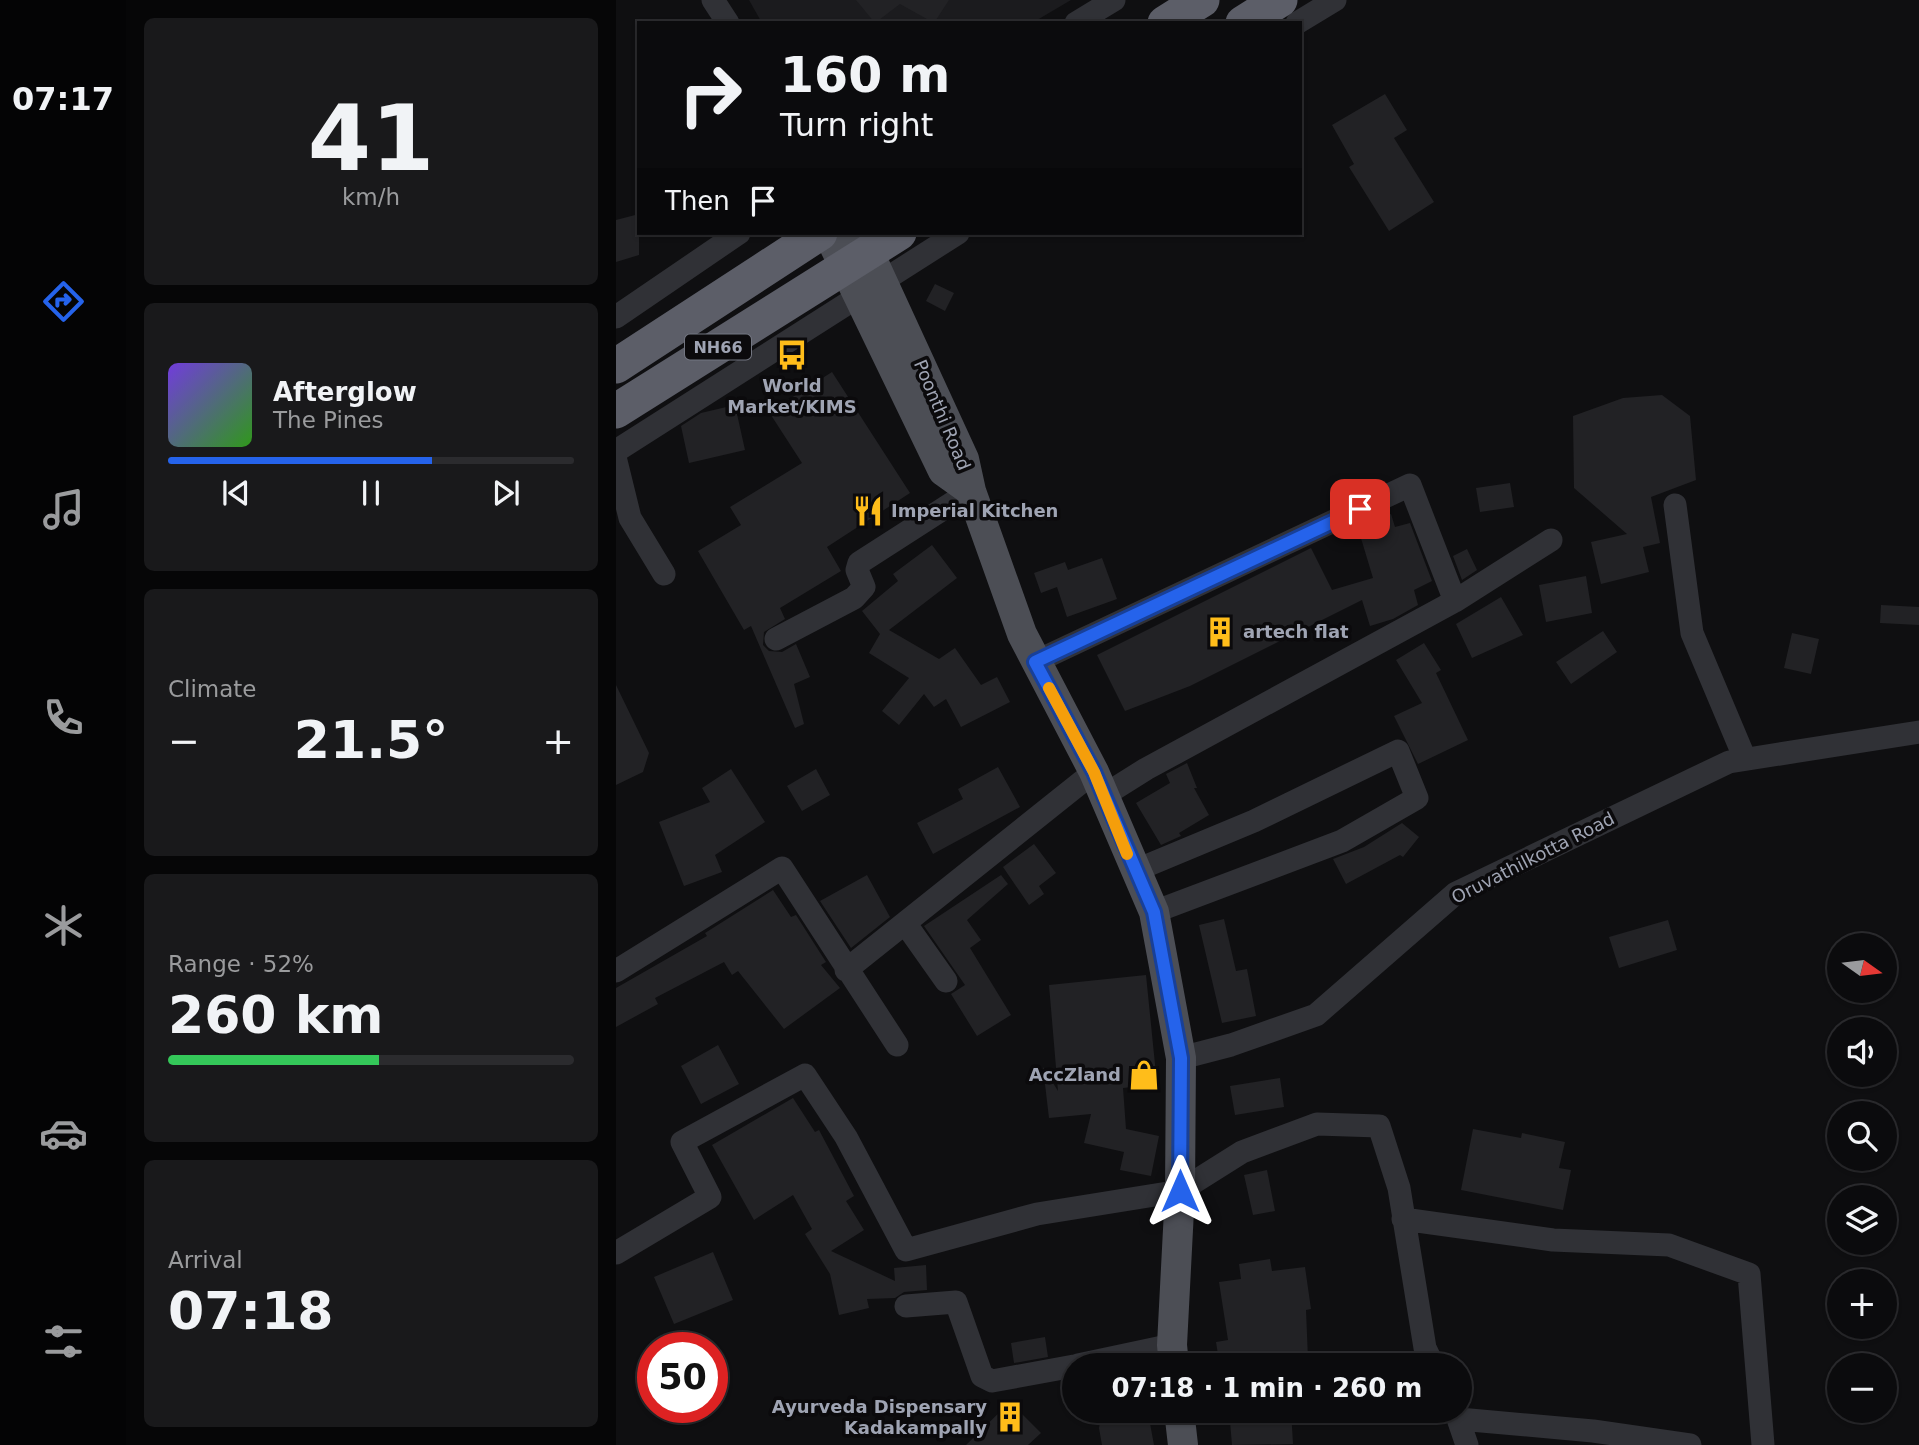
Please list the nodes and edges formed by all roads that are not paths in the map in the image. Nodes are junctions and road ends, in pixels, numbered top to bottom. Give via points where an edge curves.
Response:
1 (713, 0) edge
2 (1114, 0) edge
3 (1202, 0) edge
4 (1280, 0) edge
5 (1335, 0) edge
6 (727, 21) edge
7 (1079, 21) edge
8 (1168, 21) edge
9 (1246, 21) edge
10 (1300, 21) edge
11 (736, 235) edge
12 (954, 235) edge
13 (880, 236) edge
14 (815, 237) edge
15 (871, 287) junction
16 (616, 317) edge
17 (616, 366) edge
18 (616, 411) edge
19 (616, 451) edge
20 (616, 461) edge
21 (971, 491) junction
22 (1675, 505) dead end
23 (1551, 540) dead end
24 (664, 573) dead end
25 (1455, 601) junction
26 (776, 639) dead end
27 (1035, 662) junction
28 (1919, 732) edge
29 (1745, 760) junction
30 (1098, 784) junction
31 (1134, 871) junction
32 (1154, 912) junction
33 (905, 923) junction
34 (846, 970) junction
35 (616, 971) edge
36 (946, 981) dead end
37 (897, 1045) dead end
38 (1181, 1058) junction
39 (1180, 1191) junction
40 (1403, 1219) junction
41 (616, 1253) edge
42 (906, 1306) dead end
43 (1173, 1353) edge
44 (1427, 1353) edge
45 (1062, 1368) edge
46 (1472, 1417) edge
47 (1180, 1423) edge
48 (1460, 1423) edge
49 (1183, 1445) edge
50 (1467, 1445) edge
51 (1690, 1445) edge
52 (1763, 1445) edge

1 - 6 street
2 - 7 street
3 - 8 highway
4 - 9 highway
5 - 10 street
11 - 16 street
12 - 15 street
13 - 15 main road, Poonthi Road
13 - 18 highway, NH66 via 821,282
14 - 15 main road
14 - 17 highway, NH66
15 - 19 street
15 - 21 main road, Poonthi Road via 964,459
20 - 24 street via 630,518
21 - 26 street via 859,563 864,587 854,598
21 - 27 main road, Poonthi Road
22 - 29 street via 1692,634
23 - 25 street
25 - 27 street via 1410,485
25 - 30 street
27 - 30 main road, Poonthi Road
28 - 29 street, Oruvathilkotta Road
29 - 38 street, Oruvathilkotta Road via 1729,762 1456,893 1315,1016
30 - 31 main road, Poonthi Road
30 - 33 street
31 - 32 main road, Poonthi Road
31 - 32 street via 1254,821 1398,751 1417,798 1342,841
32 - 38 main road, Poonthi Road
33 - 34 street
33 - 36 street
34 - 35 street via 782,868
34 - 37 street
38 - 39 main road, Poonthi Road
39 - 40 street via 1242,1152 1317,1124 1379,1126 1399,1188
39 - 41 street via 1037,1214 906,1250 846,1137 805,1075 682,1142 710,1196
39 - 43 main road, Poonthi Road
40 - 44 street
40 - 52 street via 1553,1240 1669,1245 1749,1274
42 - 45 street via 956,1302 982,1377 992,1381
46 - 51 street
47 - 49 main road
48 - 50 street

